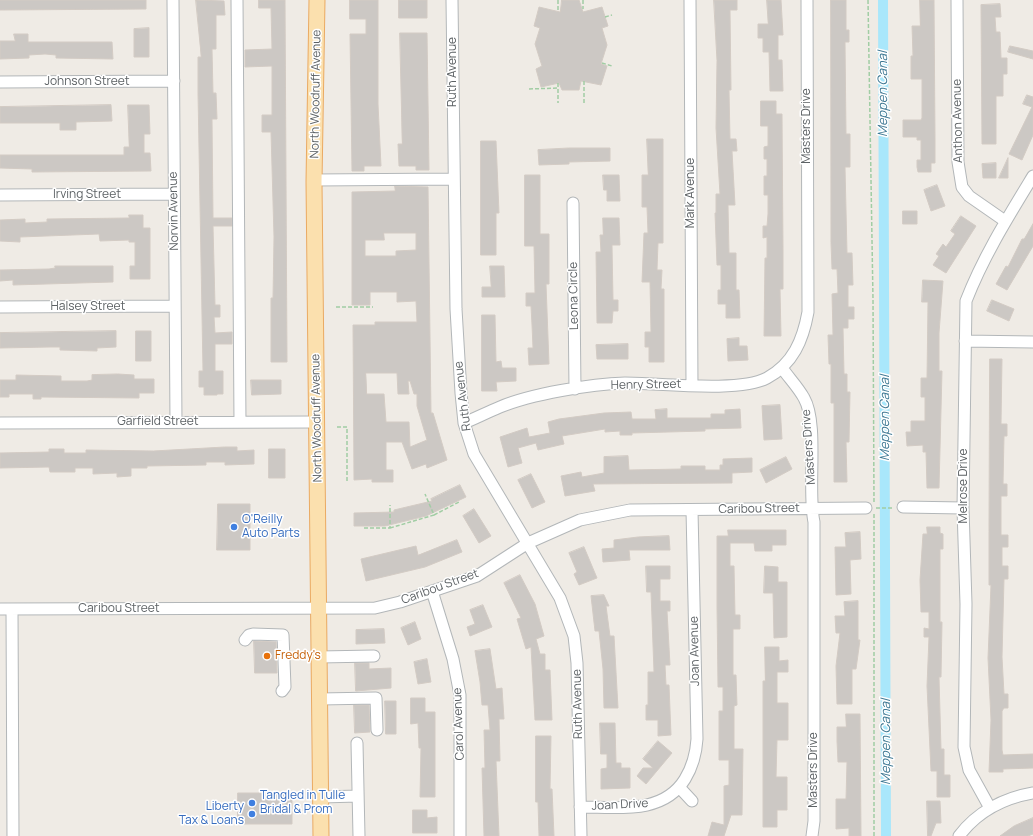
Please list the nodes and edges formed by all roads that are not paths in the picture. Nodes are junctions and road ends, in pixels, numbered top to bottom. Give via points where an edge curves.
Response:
1 (173, 0) edge
2 (237, 0) edge
3 (317, 0) edge
4 (452, 0) edge
5 (690, 0) edge
6 (806, 0) edge
7 (957, 0) edge
8 (174, 81) junction
9 (0, 82) edge
10 (1033, 176) edge
11 (454, 178) junction
12 (315, 180) junction
13 (174, 194) junction
14 (0, 196) edge
15 (573, 203) dead end
16 (1005, 221) junction
17 (175, 306) junction
18 (0, 307) edge
19 (965, 341) junction
20 (1033, 342) edge
21 (782, 368) junction
22 (692, 385) junction
23 (575, 389) junction
24 (176, 422) junction
25 (240, 422) junction
26 (317, 422) junction
27 (0, 423) edge
28 (464, 423) junction
29 (903, 507) dead end
30 (811, 508) junction
31 (870, 508) road end
32 (963, 508) junction
33 (692, 510) junction
34 (528, 543) junction
35 (432, 591) junction
36 (0, 609) edge
37 (12, 609) junction
38 (318, 609) junction
39 (245, 640) dead end
40 (374, 656) dead end
41 (319, 657) junction
42 (282, 690) dead end
43 (320, 699) junction
44 (377, 730) dead end
45 (357, 743) dead end
46 (679, 787) junction
47 (1033, 793) edge
48 (358, 796) junction
49 (321, 797) junction
50 (692, 801) dead end
51 (580, 807) junction
52 (990, 808) junction
53 (13, 836) edge
54 (321, 836) edge
55 (359, 836) edge
56 (460, 836) edge
57 (581, 836) edge
58 (812, 836) edge
59 (959, 836) edge

1 - 8 street, Norvin Avenue
2 - 25 street
3 - 12 main road, North Woodruff Avenue
4 - 11 street, Ruth Avenue
5 - 22 street, Mark Avenue
6 - 21 street, Masters Drive via 808,312 805,330 797,350
7 - 16 street, Anthon Avenue via 958,162 962,187 969,196
8 - 9 street, Johnson Street
8 - 13 street, Norvin Avenue
10 - 16 street, Melrose Drive
11 - 12 street
11 - 28 street, Ruth Avenue via 456,309
12 - 26 main road, North Woodruff Avenue
13 - 14 street, Irving Street
13 - 17 street, Norvin Avenue
15 - 23 street, Leona Circle
16 - 19 street, Melrose Drive via 976,276 966,302
17 - 18 street, Halsey Street
17 - 24 street, Norvin Avenue
19 - 20 street
19 - 32 street, Melrose Drive
21 - 22 street, Henry Street via 766,379 748,384
21 - 30 street, Masters Drive via 804,398 808,408 813,495
22 - 23 street, Henry Street via 624,384
23 - 28 street, Henry Street via 501,406
24 - 25 street, Garfield Street
24 - 27 street, Garfield Street
25 - 26 street, Garfield Street
26 - 38 main road, North Woodruff Avenue
28 - 34 street, Ruth Avenue via 474,454
29 - 32 street
30 - 31 street, Caribou Street
30 - 33 street, Caribou Street
30 - 58 street, Masters Drive via 814,522 815,671
32 - 52 street, Melrose Drive via 966,604 964,747 969,770
33 - 34 street, Caribou Street via 630,510 604,514 580,520
33 - 46 street, Joan Avenue via 697,746 693,766
34 - 35 street, Caribou Street via 477,576
34 - 51 street, Ruth Avenue via 560,598 574,636 577,663
35 - 38 street, Caribou Street via 375,608
35 - 56 street, Carol Avenue via 453,659 460,695
36 - 37 street, Caribou Street
37 - 38 street, Caribou Street
37 - 53 street
38 - 41 main road, North Woodruff Avenue
39 - 42 street via 253,634 283,635 285,687
40 - 41 street
41 - 43 main road, North Woodruff Avenue
43 - 44 street via 376,698
43 - 49 main road, North Woodruff Avenue
45 - 48 street
46 - 50 street
46 - 51 street, Joan Drive via 671,796 658,803
47 - 52 street
48 - 49 street
48 - 55 street
49 - 54 main road, North Woodruff Avenue
51 - 57 street, Ruth Avenue
52 - 59 street

